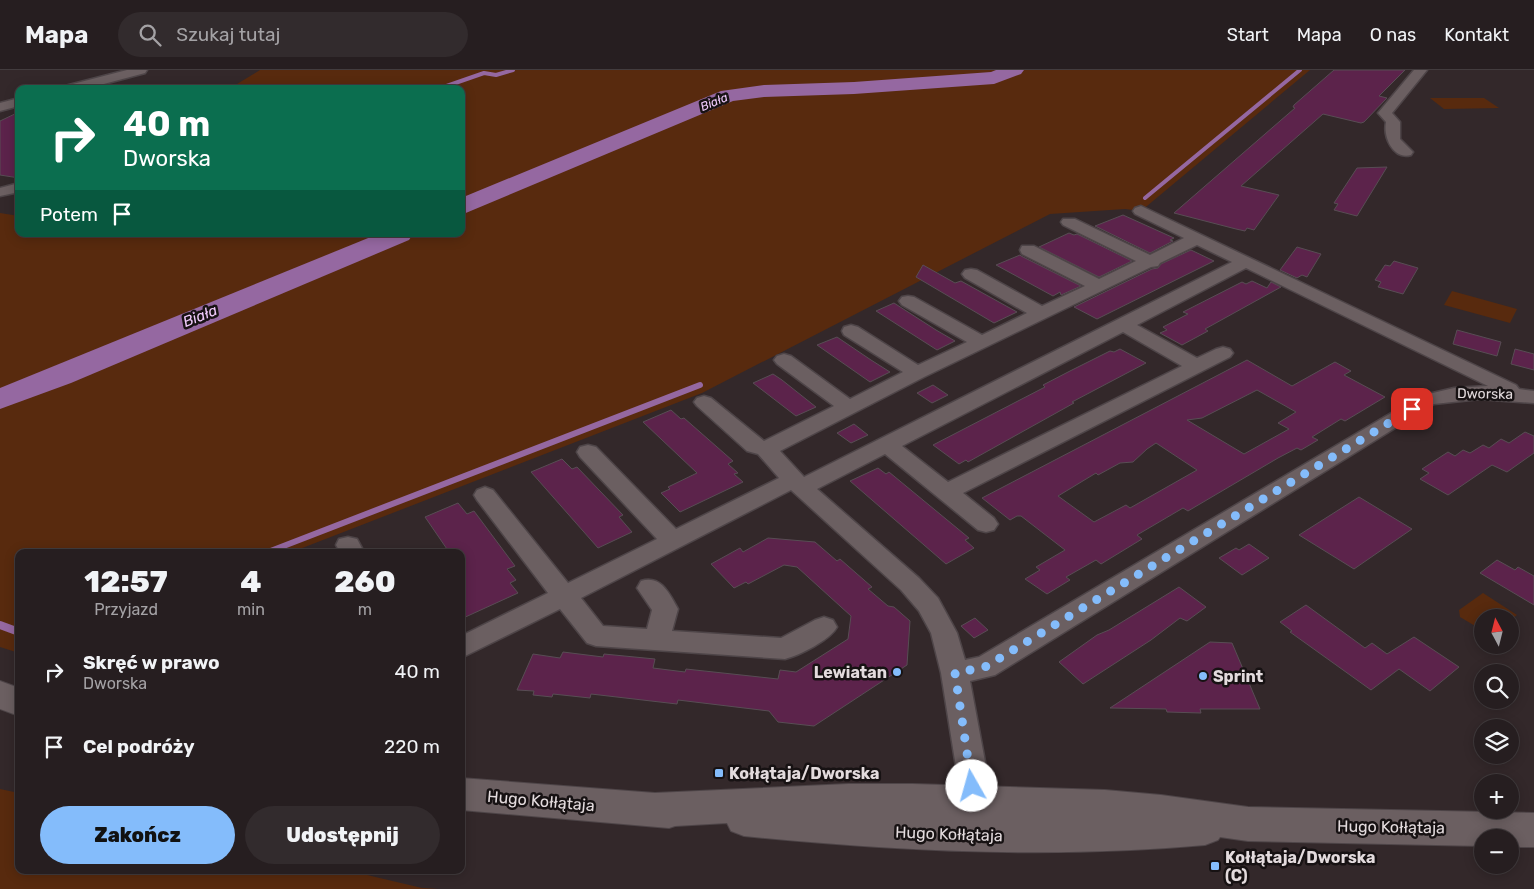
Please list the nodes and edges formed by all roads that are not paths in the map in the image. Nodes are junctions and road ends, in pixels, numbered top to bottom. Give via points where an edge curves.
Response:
1 (141, 70) edge
2 (1421, 70) edge
3 (86, 85) edge
4 (15, 103) edge
5 (0, 107) edge
6 (1406, 152) dead end
7 (15, 188) edge
8 (3, 192) dead end
9 (1141, 211) dead end
10 (1069, 222) dead end
11 (1198, 238) junction
12 (1028, 250) dead end
13 (1245, 261) junction
14 (1152, 262) junction
15 (970, 274) dead end
16 (1099, 286) junction
17 (908, 301) dead end
18 (1041, 313) junction
19 (1122, 324) junction
20 (851, 331) dead end
21 (982, 342) junction
22 (1223, 353) dead end
23 (784, 360) dead end
24 (1197, 366) junction
25 (917, 373) junction
26 (1527, 396) edge
27 (704, 402) dead end
28 (848, 407) junction
29 (887, 445) junction
30 (766, 449) junction
31 (588, 452) dead end
32 (797, 484) junction
33 (947, 492) junction
34 (485, 495) dead end
35 (986, 524) dead end
36 (673, 542) junction
37 (650, 588) dead end
38 (565, 594) junction
39 (824, 627) dead end
40 (657, 640) junction
41 (465, 646) edge
42 (955, 673) junction
43 (0, 695) edge
44 (15, 701) edge
45 (465, 794) edge
46 (976, 820) junction
47 (1534, 830) edge

1 - 3 street
2 - 6 street via 1385,113 1392,122 1392,139
4 - 5 street
7 - 8 street
9 - 11 street
10 - 14 street
11 - 13 street
11 - 14 street
12 - 16 street
13 - 19 street
13 - 26 street
14 - 16 street
15 - 18 street
16 - 18 street
17 - 21 street
18 - 21 street
19 - 24 street
19 - 29 street
20 - 25 street
21 - 25 street
22 - 24 street
23 - 28 street
24 - 33 street
25 - 28 street
26 - 42 street, Dworska via 1469,392 1427,400 985,667
27 - 30 street via 755,446
28 - 30 street
29 - 32 street
29 - 33 street
30 - 32 street
31 - 36 street
32 - 36 street
32 - 42 street via 910,584 929,605 944,632
33 - 35 street
34 - 38 street
36 - 38 street
37 - 40 street via 665,608
38 - 40 street via 596,636
38 - 41 street
39 - 40 street via 785,649
42 - 46 street
43 - 44 street
45 - 46 street, Hugo Kołłątaja via 847,829
46 - 47 street, Hugo Kołłątaja via 1112,836 1248,824

